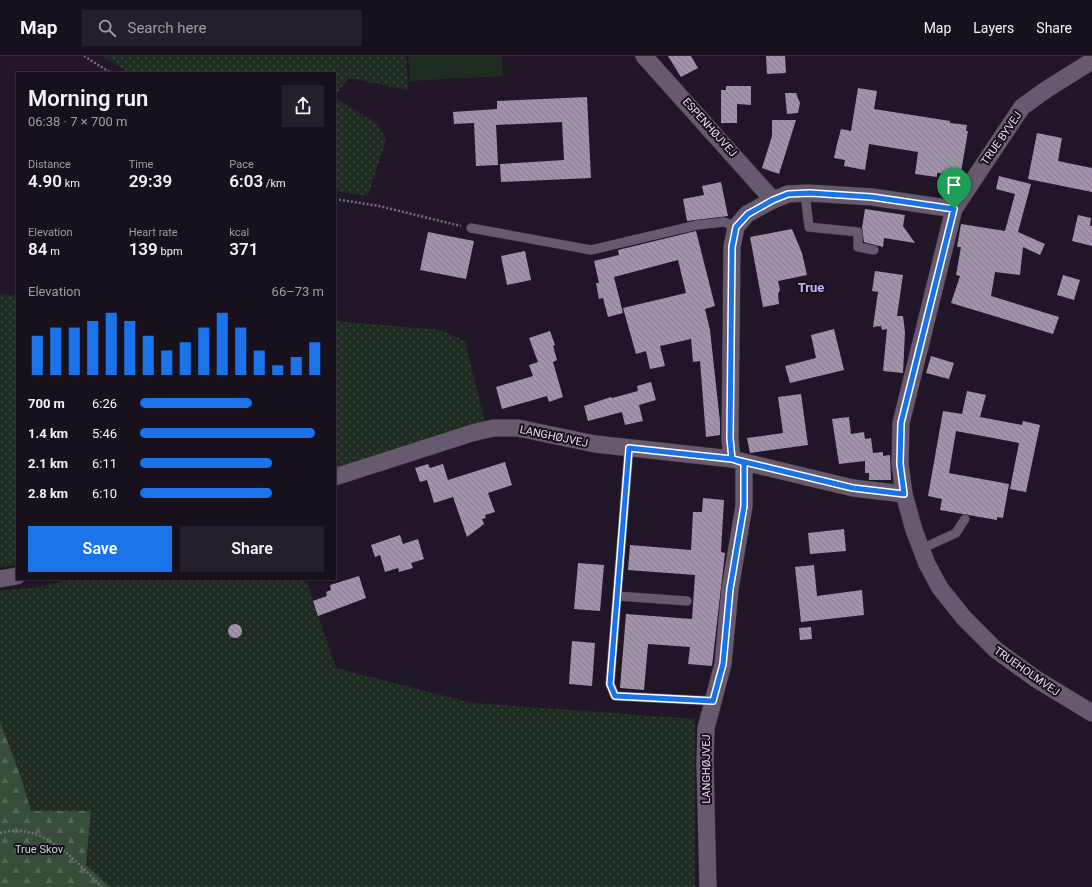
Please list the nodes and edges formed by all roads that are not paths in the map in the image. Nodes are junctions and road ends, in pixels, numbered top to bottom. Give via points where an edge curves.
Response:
1 (644, 56) edge
2 (1092, 61) edge
3 (804, 193) junction
4 (773, 200) junction
5 (954, 209) junction
6 (736, 227) junction
7 (471, 228) road end
8 (874, 250) dead end
9 (629, 448) junction
10 (738, 461) junction
11 (336, 477) edge
12 (904, 494) junction
13 (965, 519) dead end
14 (924, 556) junction
15 (16, 576) edge
16 (0, 579) edge
17 (617, 596) junction
18 (687, 601) dead end
19 (713, 701) junction
20 (1092, 713) edge
21 (708, 887) edge

1 - 4 street, ESPENHØJVEJ
2 - 5 street, TRUE BYVEJ via 1022,107
3 - 4 street via 788,194
3 - 5 street via 872,197
3 - 8 lane via 809,227 858,232 858,247
4 - 6 street via 748,214
5 - 12 street, TRUE BYVEJ via 901,423 900,464
6 - 7 lane via 724,222 697,225 591,250
6 - 10 street via 732,247 730,439
9 - 10 street, LANGHØJVEJ
9 - 11 street, LANGHØJVEJ via 595,444 518,428 494,428
9 - 17 lane
10 - 12 street via 853,488
10 - 19 street, LANGHØJVEJ via 744,506 730,589 723,664
12 - 14 street, TRUE BYVEJ
13 - 14 lane via 956,533
14 - 20 street, TRUEHOLMVEJ via 940,588 964,618 996,650 1036,680
15 - 16 street
17 - 18 lane
17 - 19 lane via 610,684 615,696
19 - 21 street, LANGHØJVEJ via 706,728 705,762

